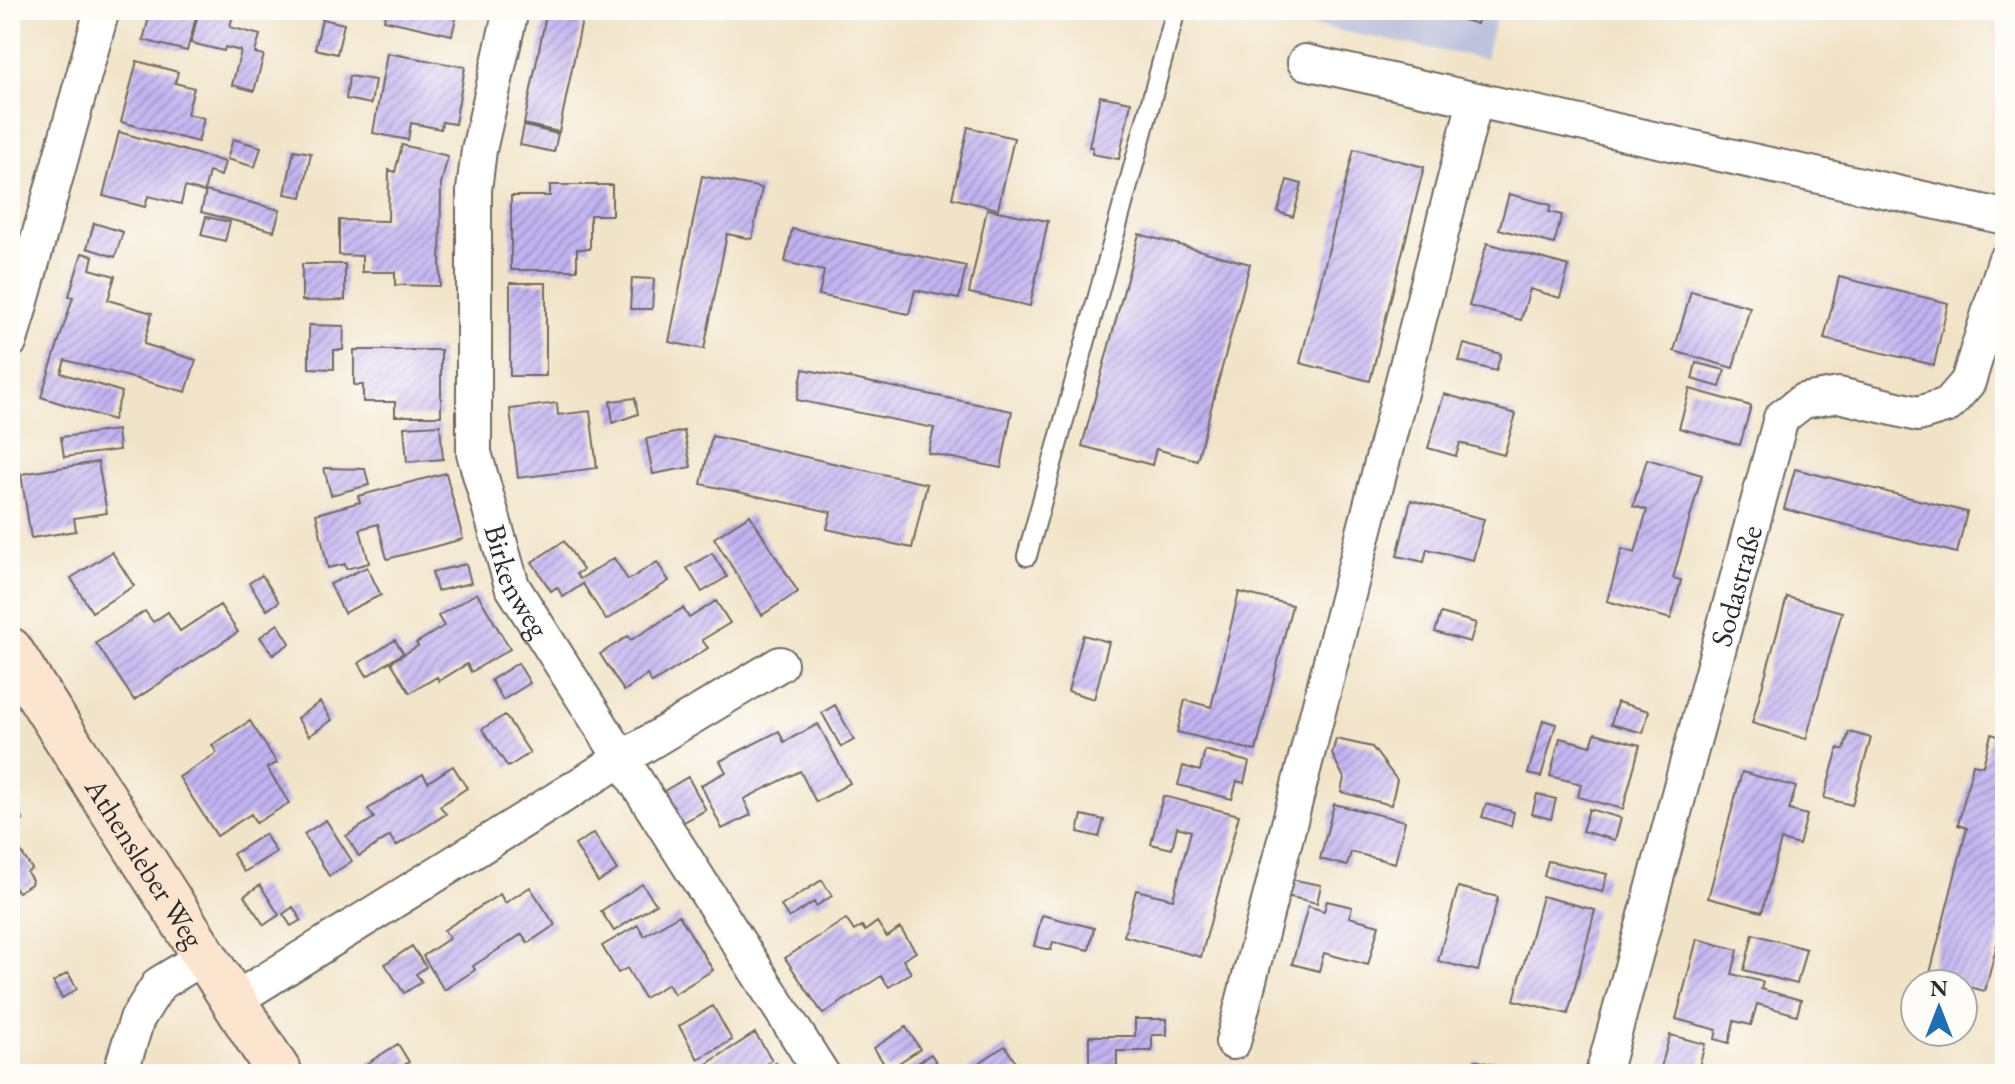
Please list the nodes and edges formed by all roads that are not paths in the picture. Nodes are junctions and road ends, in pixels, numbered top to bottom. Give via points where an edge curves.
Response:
1 (102, 10) edge
2 (511, 10) edge
3 (1176, 10) edge
4 (1305, 62) dead end
5 (1475, 101) junction
6 (2005, 217) edge
7 (2005, 261) edge
8 (10, 341) edge
9 (1027, 556) dead end
10 (10, 650) edge
11 (780, 664) dead end
12 (623, 758) junction
13 (205, 956) junction
14 (233, 1001) junction
15 (1233, 1042) dead end
16 (120, 1074) edge
17 (280, 1074) edge
18 (822, 1074) edge
19 (1603, 1074) edge

1 - 8 street
2 - 12 street, Birkenweg via 474,190 474,453 512,586
3 - 9 lane
4 - 5 street
5 - 6 street
5 - 15 street
7 - 19 street, Sodastraße via 1968,382 1948,405 1918,414 1839,395 1803,401 1781,418
10 - 13 main road, Athensleber Weg
11 - 12 street
12 - 14 street
12 - 18 street, Birkenweg
13 - 14 main road, Athensleber Weg
13 - 16 street via 159,984 137,1019
14 - 17 main road, Athensleber Weg

